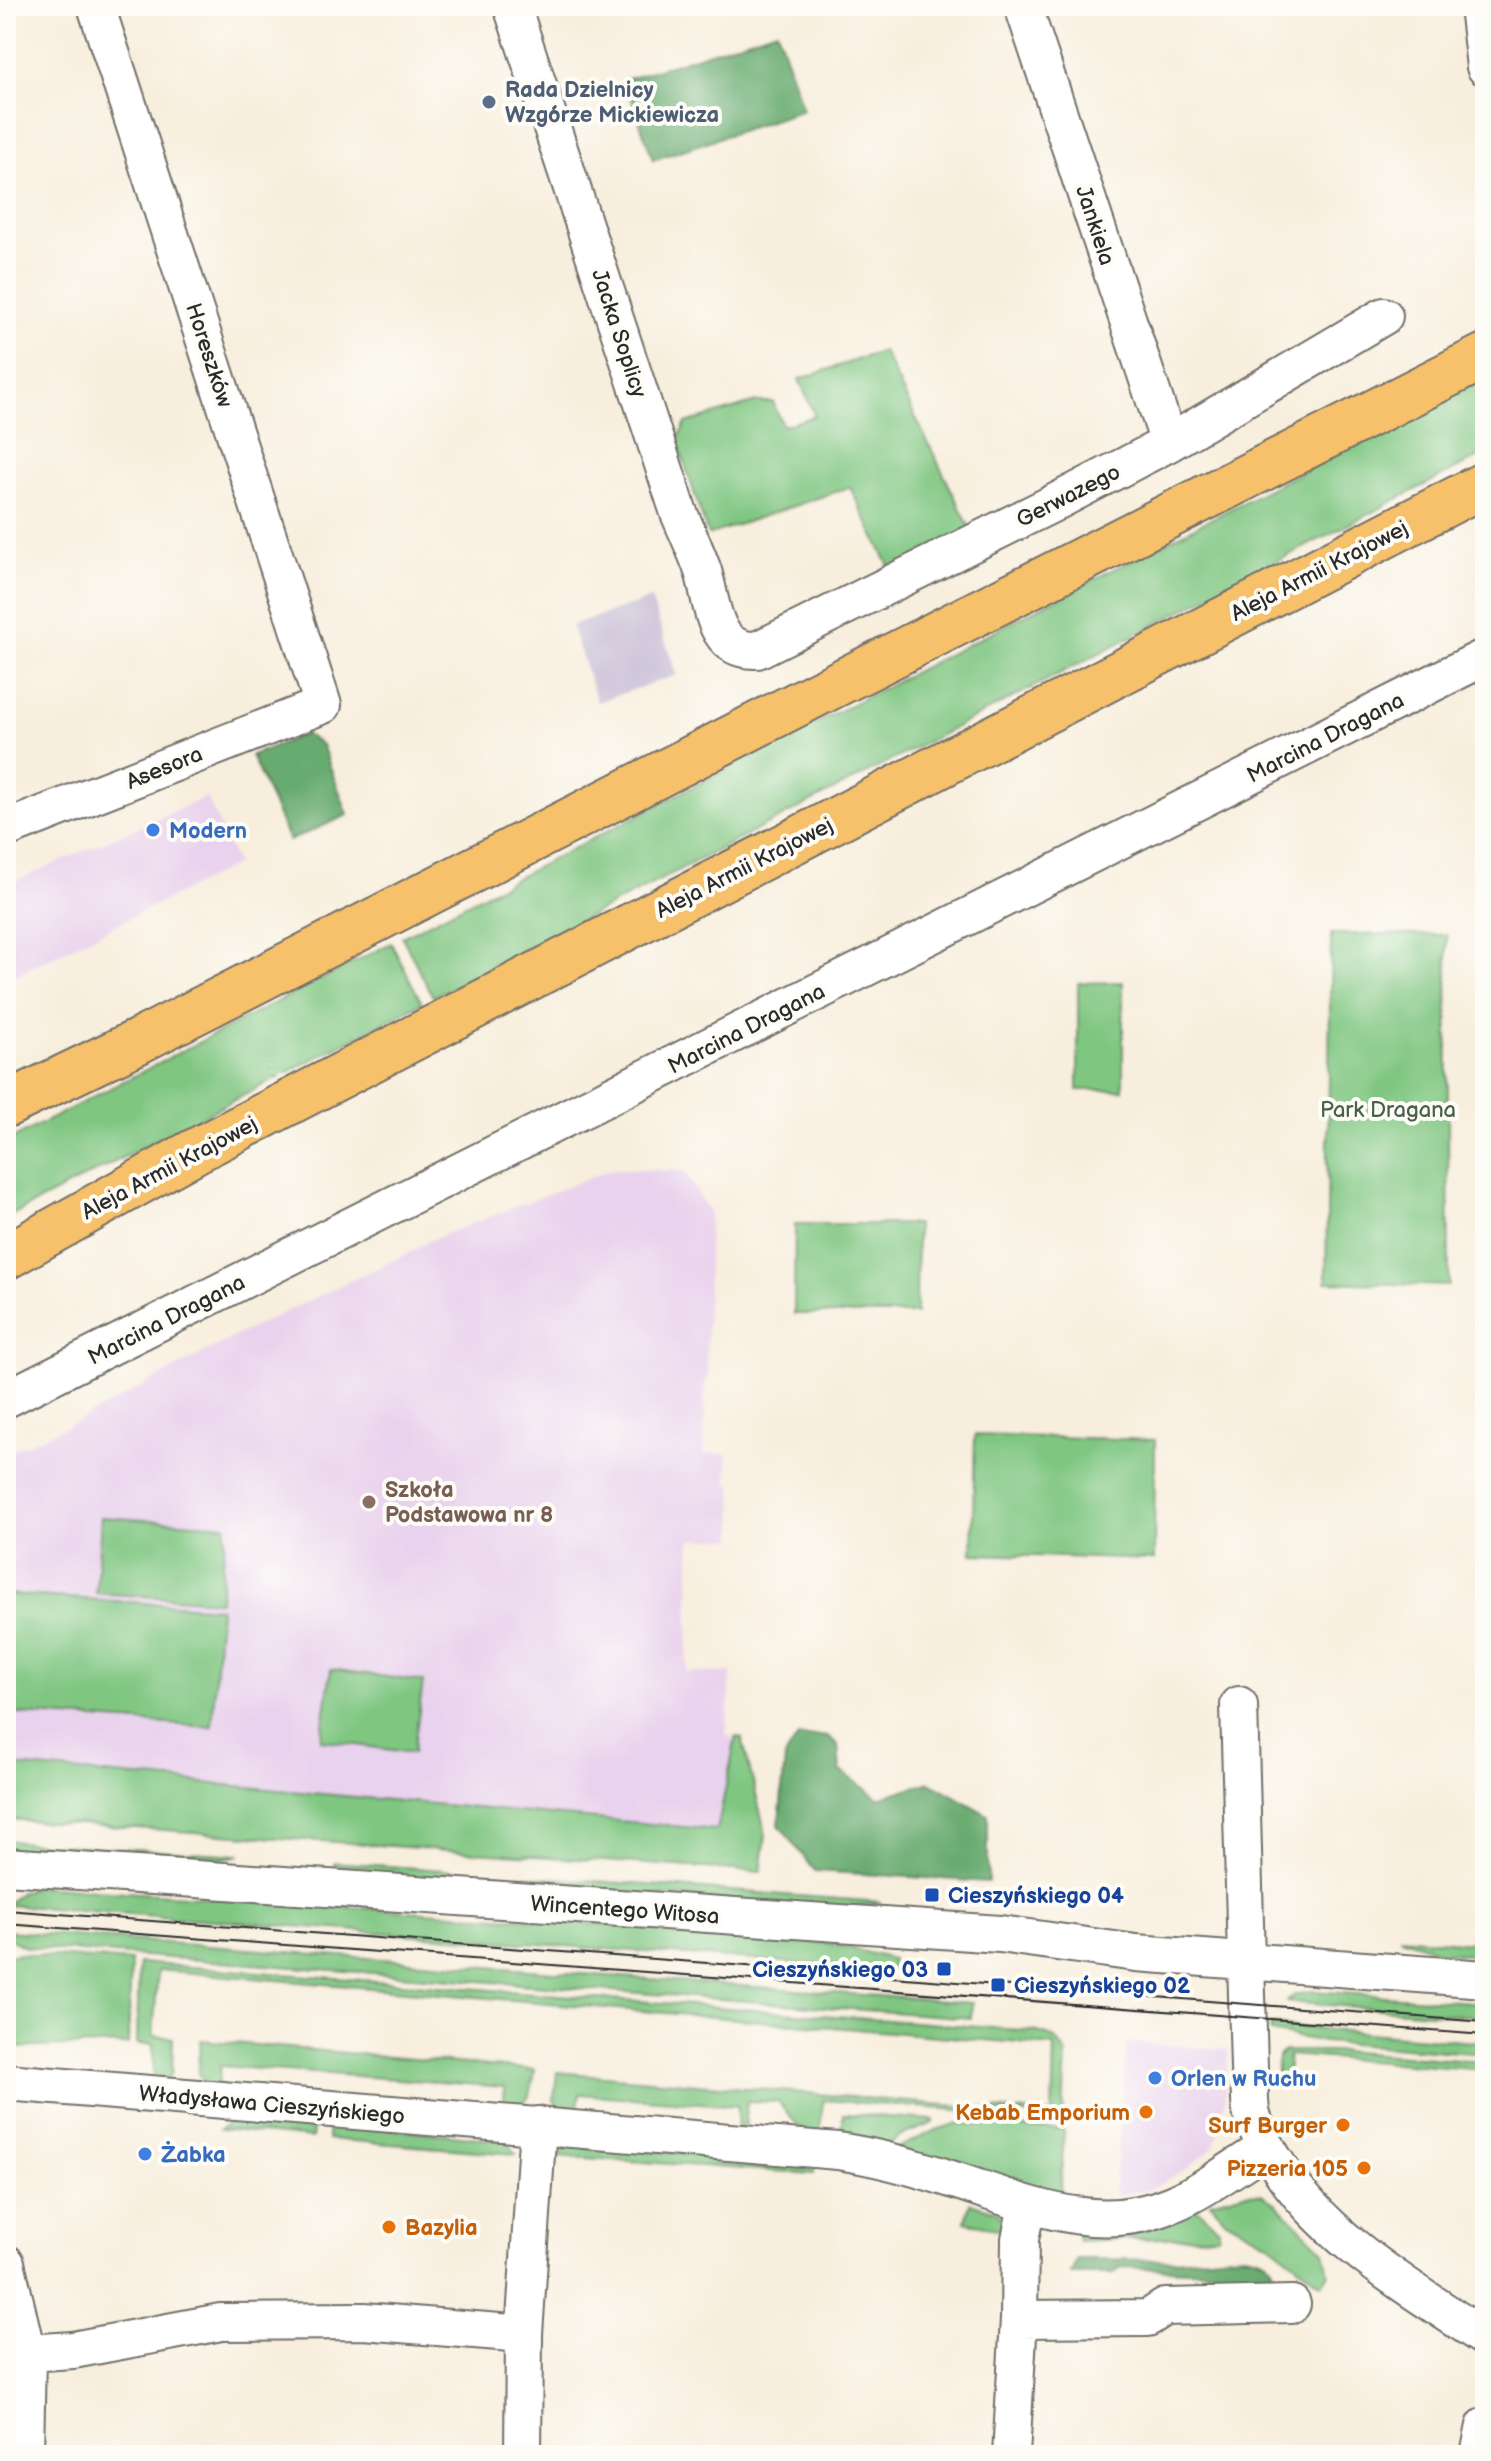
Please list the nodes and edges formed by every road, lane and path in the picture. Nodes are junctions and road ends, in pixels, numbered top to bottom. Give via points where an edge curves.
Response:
1 (96, 6) edge
2 (512, 6) edge
3 (1023, 6) edge
4 (1481, 9) edge
5 (1485, 67) edge
6 (1384, 316) dead end
7 (1485, 356) edge
8 (1169, 443) junction
9 (1485, 484) edge
10 (742, 651) joint
11 (1485, 657) edge
12 (323, 705) joint
13 (6, 829) edge
14 (6, 1105) edge
15 (6, 1257) edge
16 (6, 1399) edge
17 (1239, 1705) dead end
18 (6, 1866) edge
19 (1244, 1960) junction
20 (1485, 1979) edge
21 (6, 2082) edge
22 (538, 2125) junction
23 (1267, 2147) junction
24 (1027, 2206) junction
25 (6, 2263) edge
26 (1292, 2304) dead end
27 (1019, 2319) junction
28 (524, 2334) junction
29 (1485, 2338) edge
30 (27, 2353) junction
31 (16, 2411) edge
32 (1485, 2426) edge
33 (25, 2455) edge
34 (523, 2455) edge
35 (1011, 2455) edge
36 (1479, 2455) edge

1 - 12 street, Horeszków
2 - 10 street, Jacka Soplicy via 703,572 713,617 726,639
3 - 8 street, Jankiela
4 - 5 street
6 - 8 street, Gerwazego
7 - 14 main road
8 - 10 street, Gerwazego via 757,650
9 - 15 main road, Aleja Armii Krajowej via 195,1151
11 - 16 street, Marcina Dragana
12 - 13 street, Asesora
17 - 19 street
18 - 19 street, Wincentego Witosa via 1000,1934 1136,1953
19 - 20 street, Wincentego Witosa
19 - 23 street via 1251,2111
21 - 22 street, Władysława Cieszyńskiego
22 - 24 street, Władysława Cieszyńskiego via 852,2153 928,2171
22 - 28 street
23 - 24 street, Władysława Cieszyńskiego via 1156,2209 1092,2217
23 - 29 street via 1289,2183 1327,2224 1368,2259
24 - 27 street via 1020,2239
25 - 30 street
26 - 27 street via 1165,2307 1148,2318
27 - 35 street
28 - 30 street via 364,2321 221,2322 73,2350
28 - 34 street
30 - 31 street
31 - 33 street
32 - 36 street

